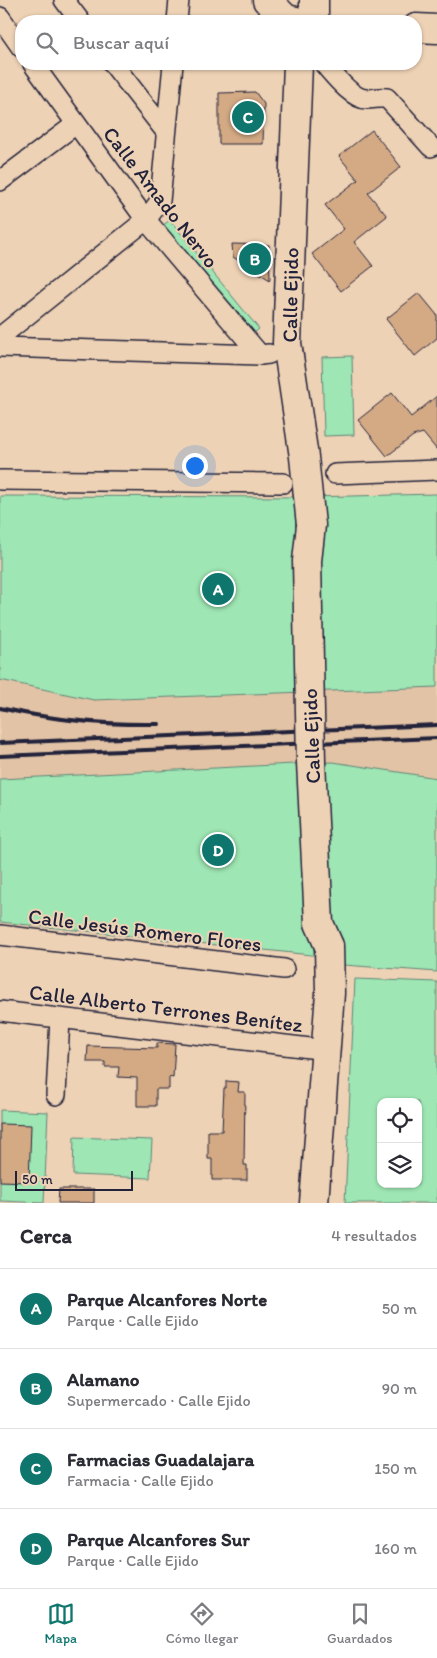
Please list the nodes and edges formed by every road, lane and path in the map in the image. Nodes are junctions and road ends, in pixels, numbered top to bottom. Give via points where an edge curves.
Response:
1 (64, 0) edge
2 (179, 0) edge
3 (266, 0) edge
4 (314, 0) edge
5 (75, 15) edge
6 (178, 15) edge
7 (289, 15) edge
8 (314, 15) edge
9 (1, 21) edge
10 (422, 28) edge
11 (437, 28) edge
12 (15, 39) edge
13 (37, 70) edge
14 (118, 70) edge
15 (172, 70) edge
16 (298, 70) edge
17 (330, 70) edge
18 (76, 124) junction
19 (166, 132) junction
20 (432, 148) dead end
21 (0, 181) edge
22 (146, 220) junction
23 (0, 337) edge
24 (0, 348) edge
25 (288, 351) junction
26 (260, 355) junction
27 (437, 470) edge
28 (335, 474) dead end
29 (0, 480) edge
30 (283, 483) dead end
31 (0, 935) edge
32 (284, 969) dead end
33 (0, 1011) edge
34 (60, 1018) junction
35 (327, 1050) junction
36 (56, 1095) dead end
37 (314, 1203) edge

1 - 5 street
2 - 6 street
3 - 7 street
4 - 8 street
9 - 12 street
10 - 11 street
13 - 18 street, Calle Amado Nervo
14 - 19 street
15 - 19 street
16 - 25 street, Calle Ejido
17 - 20 street via 356,97 366,100 387,98
18 - 21 street
18 - 22 street, Calle Amado Nervo
19 - 22 street via 160,201
22 - 23 street
22 - 26 street, Calle Amado Nervo
24 - 26 street
25 - 26 street
25 - 35 street, Calle Ejido, bridge via 318,561 335,921 330,956
27 - 28 street
29 - 30 street
31 - 32 street, Calle Jesús Romero Flores
33 - 34 street, Calle Alberto Terrones Benítez
34 - 35 street, Calle Alberto Terrones Benítez
34 - 36 street
35 - 37 street, Calle Ejido

